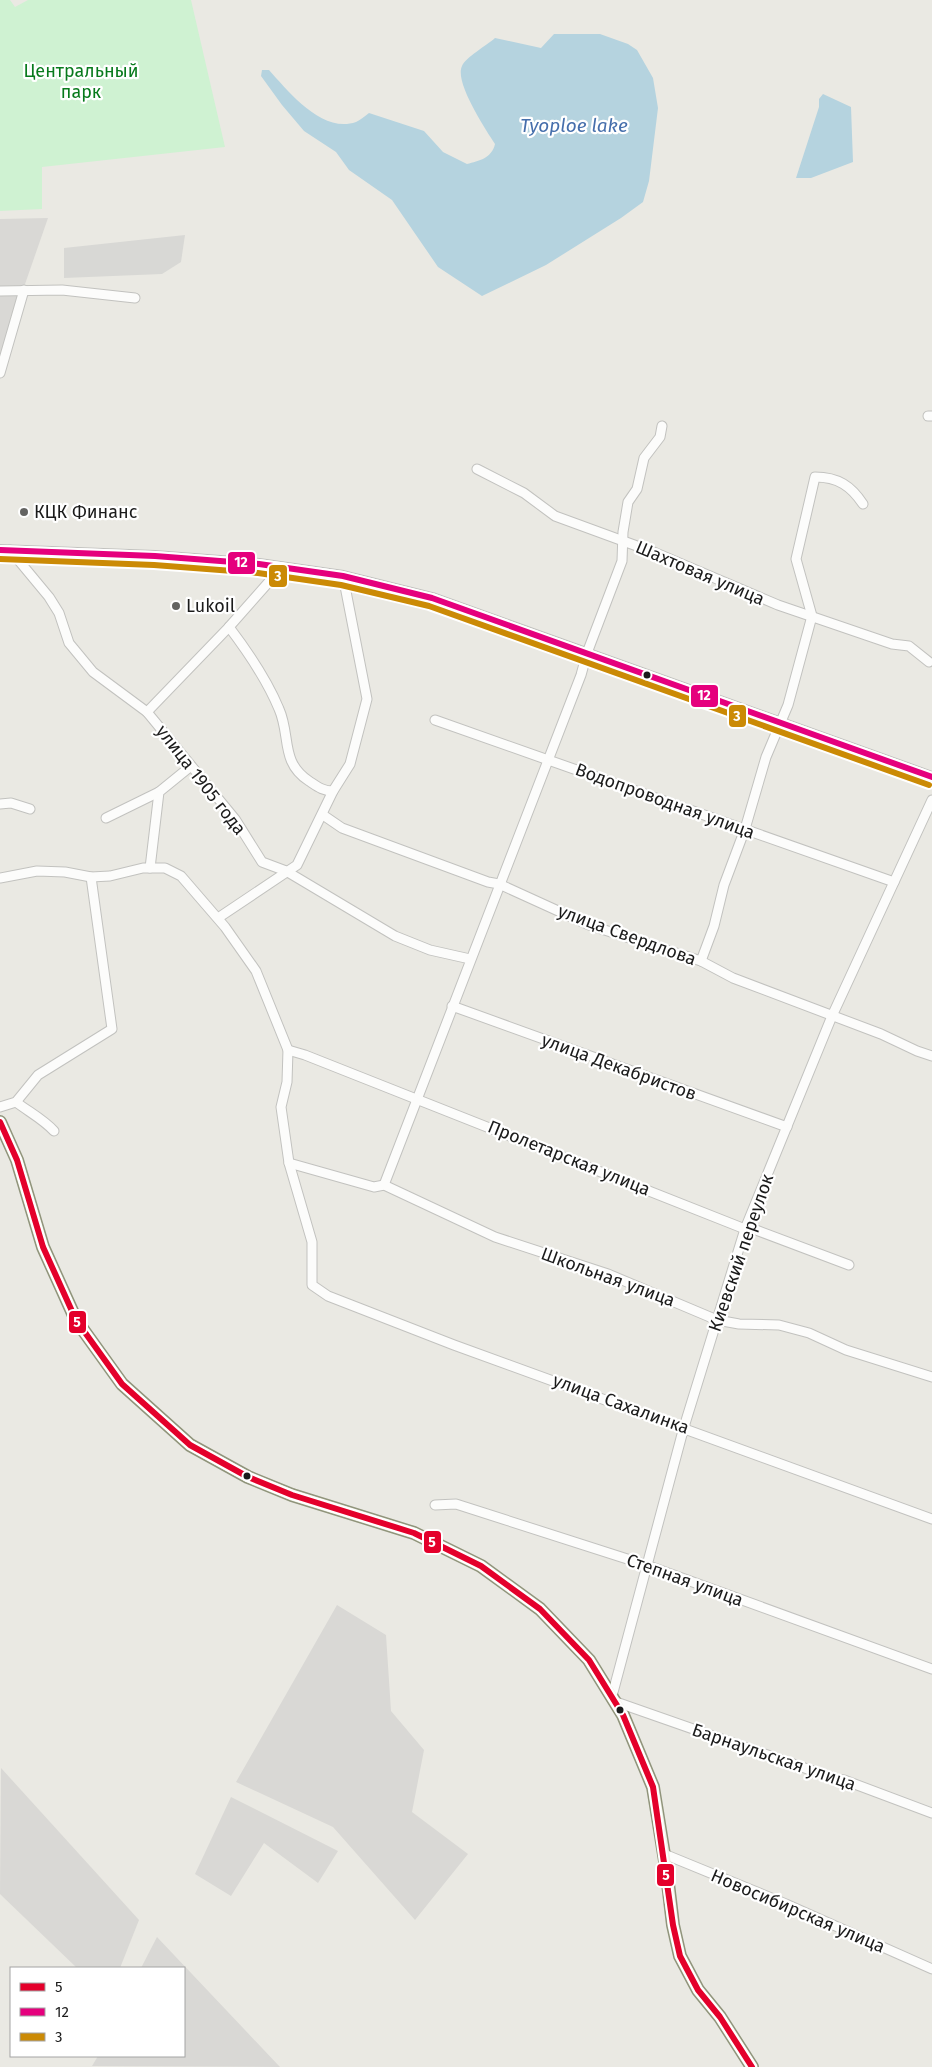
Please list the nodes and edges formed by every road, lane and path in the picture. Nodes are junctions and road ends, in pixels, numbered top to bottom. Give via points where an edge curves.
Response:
1 (0, 290) edge
2 (24, 290) junction
3 (135, 298) dead end
4 (0, 373) edge
5 (662, 426) dead end
6 (477, 469) dead end
7 (863, 504) dead end
8 (622, 541) junction
9 (5, 550) edge
10 (282, 567) junction
11 (343, 576) junction
12 (812, 616) junction
13 (229, 627) junction
14 (586, 653) junction
15 (929, 662) dead end
16 (147, 712) junction
17 (434, 720) dead end
18 (779, 723) junction
19 (547, 759) junction
20 (190, 766) junction
21 (932, 777) edge
22 (333, 791) junction
23 (158, 792) junction
24 (932, 800) edge
25 (0, 804) edge
26 (30, 809) dead end
27 (323, 815) junction
28 (106, 818) dead end
29 (745, 829) junction
30 (146, 868) junction
31 (286, 871) junction
32 (91, 877) junction
33 (0, 878) edge
34 (894, 882) junction
35 (499, 884) junction
36 (218, 918) junction
37 (470, 959) junction
38 (701, 961) junction
39 (452, 1006) junction
40 (832, 1016) junction
41 (288, 1050) junction
42 (932, 1056) edge
43 (417, 1098) junction
44 (16, 1102) junction
45 (0, 1108) edge
46 (0, 1122) edge
47 (787, 1127) junction
48 (54, 1131) dead end
49 (289, 1163) junction
50 (384, 1185) junction
51 (745, 1229) junction
52 (849, 1265) dead end
53 (717, 1320) junction
54 (932, 1377) edge
55 (684, 1427) junction
56 (435, 1505) dead end
57 (932, 1518) edge
58 (646, 1565) junction
59 (932, 1669) edge
60 (614, 1699) junction
61 (932, 1813) edge
62 (664, 1854) junction
63 (932, 1969) edge
64 (752, 2067) edge

1 - 2 street
2 - 3 street via 62,290
2 - 4 street
5 - 8 street via 660,437 644,458 637,489 628,502
6 - 8 street, Шахтовая улица via 524,493 555,516
7 - 12 street via 853,489 828,477 815,477 796,559
8 - 12 street, Шахтовая улица
8 - 14 street via 622,561
9 - 10 street via 155,556
9 - 16 street, улица 1905 года via 49,597 59,613 69,643 93,672
10 - 11 street
10 - 13 street
11 - 14 street via 432,598
11 - 22 street via 367,699 350,764
12 - 15 street, Шахтовая улица via 892,644 909,646
12 - 18 street via 788,705
13 - 16 street
13 - 22 street via 248,652 280,710 288,754 298,774 324,791
14 - 18 street
14 - 19 street via 581,676
16 - 20 street, улица 1905 года
17 - 19 street, Водопроводная улица
18 - 21 street
18 - 29 street
19 - 29 street, Водопроводная улица
19 - 35 street
20 - 23 street
20 - 31 street, улица 1905 года via 235,819 262,862
22 - 27 street
23 - 28 street
23 - 30 street
24 - 34 street, Киевский переулок
25 - 26 street via 11,803
27 - 31 street via 297,865
27 - 35 street, улица Свердлова via 342,828
29 - 34 street, Водопроводная улица
29 - 38 street
30 - 32 street
30 - 36 street via 165,868 181,876
31 - 36 street
31 - 37 street, улица 1905 года via 394,936 430,950
32 - 33 street via 37,871
32 - 44 street via 112,1029 38,1076
34 - 40 street, Киевский переулок
35 - 37 street
35 - 38 street, улица Свердлова via 590,925
36 - 41 street via 256,971
37 - 39 street
38 - 40 street, улица Свердлова via 732,978
39 - 43 street
39 - 47 street, улица Декабристов
40 - 42 street, улица Свердлова
40 - 47 street, Киевский переулок
41 - 43 street, Пролетарская улица
41 - 49 street via 287,1082 281,1107
43 - 50 street
43 - 51 street, Пролетарская улица
44 - 45 street
44 - 48 street via 30,1114 44,1120
46 - 60 main road via 17,1160 43,1247 76,1320 122,1384 190,1445 248,1477 292,1495 414,1534 481,1566 540,1609 589,1660
47 - 51 street, Киевский переулок
49 - 50 street, Школьная улица via 374,1187
49 - 55 street, улица Сахалинка via 312,1242 312,1285 328,1296
50 - 53 street, Школьная улица via 495,1237 608,1274
51 - 52 street, Пролетарская улица via 756,1230
51 - 53 street, Киевский переулок
53 - 54 street, Школьная улица via 779,1325
53 - 55 street, Киевский переулок
55 - 57 street, улица Сахалинка
55 - 58 street, Киевский переулок
56 - 58 street, Степная улица via 456,1504
58 - 59 street, Степная улица
58 - 60 street, Киевский переулок
60 - 61 street, Барнаульская улица
60 - 62 main road via 654,1787
62 - 63 street, Новосибирская улица
62 - 64 main road via 680,1956 698,1990 720,2017

